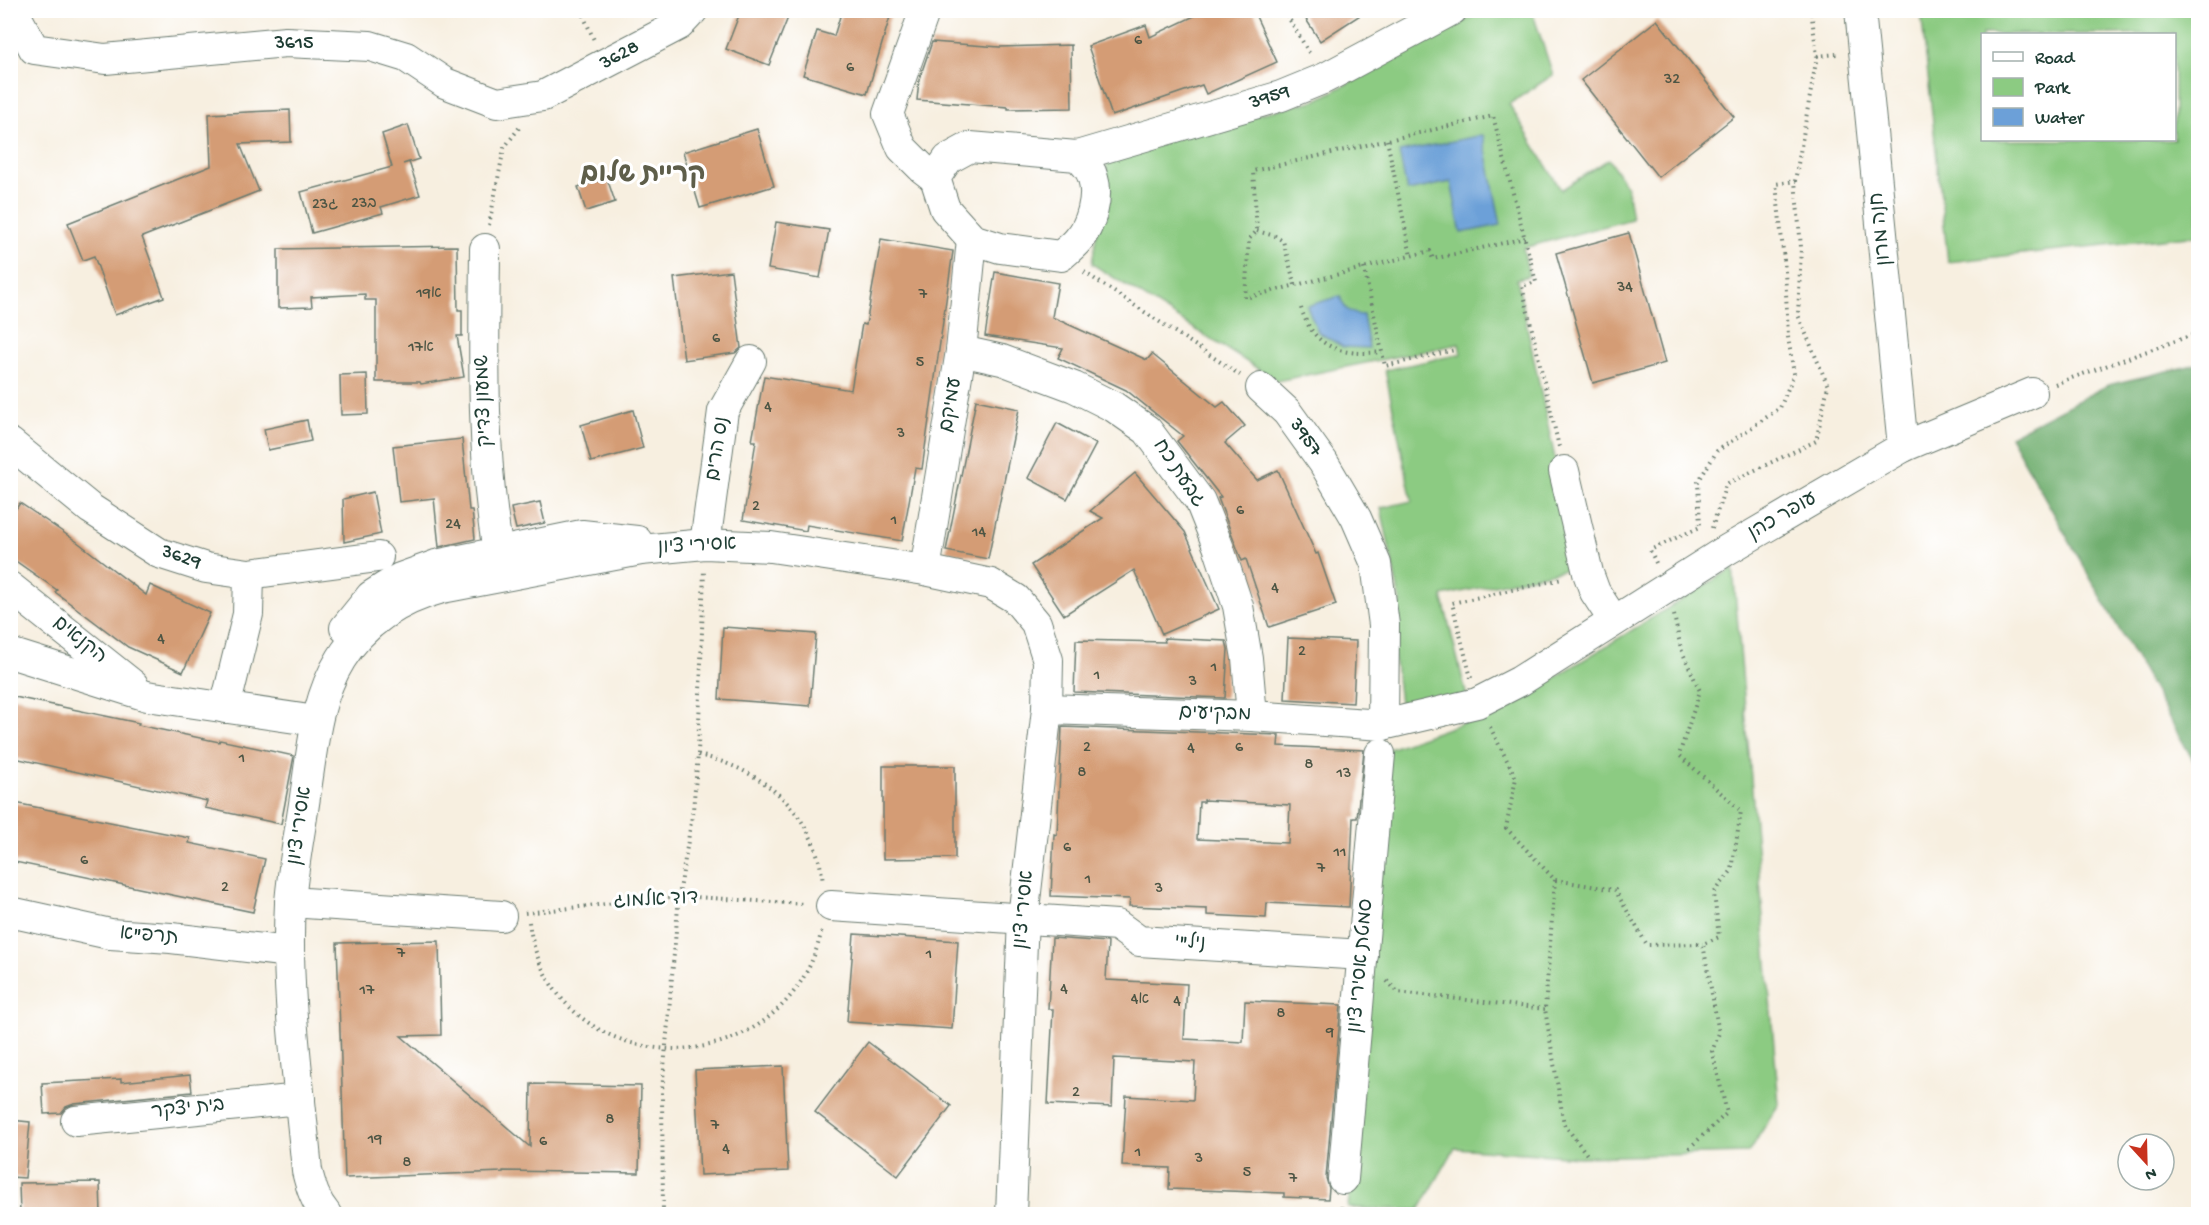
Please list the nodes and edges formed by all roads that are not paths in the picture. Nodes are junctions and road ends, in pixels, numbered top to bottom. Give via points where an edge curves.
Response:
1 (13, 10) edge
2 (693, 10) edge
3 (925, 10) edge
4 (1452, 10) edge
5 (1860, 10) edge
6 (543, 96) joint
7 (1077, 156) junction
8 (935, 178) junction
9 (972, 239) junction
10 (485, 249) road end
11 (961, 351) junction
12 (751, 361) dead end
13 (1261, 388) road end
14 (2032, 393) road end
15 (10, 443) edge
16 (1904, 447) junction
17 (1564, 471) road end
18 (695, 544) junction
19 (498, 552) junction
20 (378, 557) dead end
21 (925, 570) junction
22 (249, 574) junction
23 (10, 586) edge
24 (1614, 621) junction
25 (10, 653) edge
26 (330, 679) junction
27 (147, 696) junction
28 (225, 708) junction
29 (1047, 709) junction
30 (1252, 716) junction
31 (316, 721) junction
32 (1383, 725) junction
33 (1380, 754) dead end
34 (290, 902) junction
35 (828, 906) road end
36 (10, 912) edge
37 (514, 914) road end
38 (1023, 918) junction
39 (290, 952) junction
40 (1363, 955) junction
41 (300, 1099) junction
42 (76, 1121) dead end
43 (1343, 1179) dead end
44 (327, 1215) edge
45 (1011, 1215) edge

1 - 6 street, 3615 via 34,49 105,59 286,42 370,46 406,57 445,83 497,103
2 - 6 street, 3628 via 679,25
3 - 8 street via 888,114 902,148
4 - 7 street, 3959 via 1324,78 1281,96
5 - 16 street, חנה מרון
7 - 8 street via 970,147 948,159
7 - 9 street via 1094,179 1094,202 1079,240 1061,256 1000,248
8 - 9 street via 945,208
9 - 11 street, עמיקם
10 - 19 street, שמעון צדיק via 483,386 491,513
11 - 21 street, עמיקם
11 - 30 street, גבעת כח via 1002,360 1074,387 1114,407 1147,430 1200,501 1218,546 1238,606
12 - 18 street, נס הרים via 723,411
13 - 32 street, 3957 via 1287,412 1323,462 1356,518 1376,564 1384,625
14 - 16 street, עופר כהן
15 - 22 street, 3629 via 91,508 159,553 206,568
16 - 24 street, עופר כהן
17 - 24 street via 1588,573
18 - 19 street via 582,536
18 - 21 street, אסירי ציון via 771,547
18 - 26 street, אסירי ציון via 630,552 421,593 392,608 368,627 341,658
19 - 26 street via 418,571 372,596 339,635 330,659
20 - 22 street, 3629
21 - 29 street, אסירי ציון via 991,584 1016,599 1036,623 1048,660
22 - 28 street via 248,614
23 - 27 street, הקנאים
24 - 32 street, עופר כהן via 1520,681 1477,703
25 - 27 street, הקנאים
26 - 31 street, אסירי ציון
27 - 28 street, הקנאים
28 - 31 street, הקנאים
29 - 30 street, מבקיעים
29 - 38 street, אסירי ציון
30 - 32 street, מבקיעים
31 - 34 street, אסירי ציון
33 - 40 street, סמטת אסירי ציון
34 - 37 street
34 - 39 street, אסירי ציון
35 - 38 street
36 - 39 street, תרפ"א via 110,934
38 - 40 street, ניל"י via 1117,925 1140,941
38 - 45 street, אסירי ציון
39 - 41 street, אסירי ציון
40 - 43 street, סמטת אסירי ציון
41 - 42 street, בית יצקר
41 - 44 street, אסירי ציון via 307,1171 312,1190

